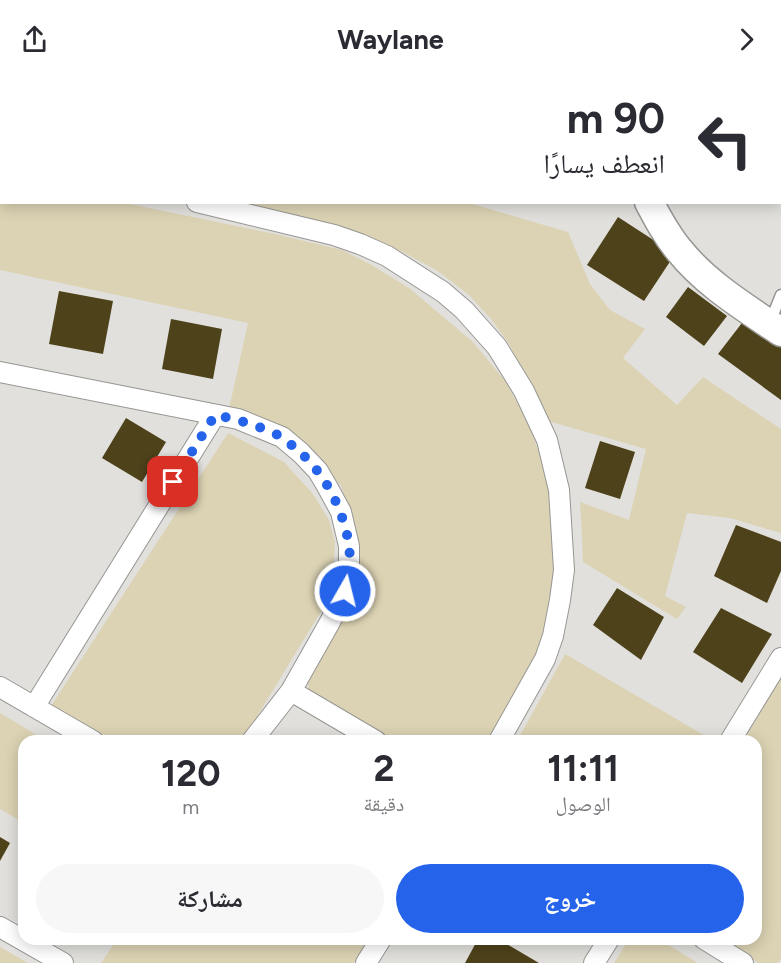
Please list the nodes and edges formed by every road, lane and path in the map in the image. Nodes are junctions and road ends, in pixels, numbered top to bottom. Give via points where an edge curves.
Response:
1 (205, 204) edge
2 (650, 204) edge
3 (781, 295) edge
4 (775, 328) edge
5 (0, 372) edge
6 (215, 415) junction
7 (781, 658) edge
8 (0, 687) edge
9 (291, 691) junction
10 (34, 706) junction
11 (83, 735) edge
12 (257, 735) edge
13 (366, 735) edge
14 (502, 735) edge
15 (734, 735) edge
16 (0, 927) edge
17 (18, 937) edge
18 (32, 945) edge
19 (377, 945) edge
20 (605, 945) edge
21 (714, 945) edge
22 (63, 963) edge
23 (366, 963) edge
24 (594, 963) edge
25 (743, 963) edge

1 - 14 street via 334,235 387,256 464,310 497,347 524,392 547,440 559,490 564,570 553,636 545,658
2 - 4 street via 679,250 698,270
3 - 4 lane
5 - 6 street
6 - 9 street via 238,419 282,437 318,471 340,512 349,546 345,591
6 - 10 street
7 - 15 street
8 - 10 street
9 - 12 street
9 - 13 street
10 - 11 street
16 - 17 street
18 - 22 street
19 - 23 street
20 - 24 street
21 - 25 street

